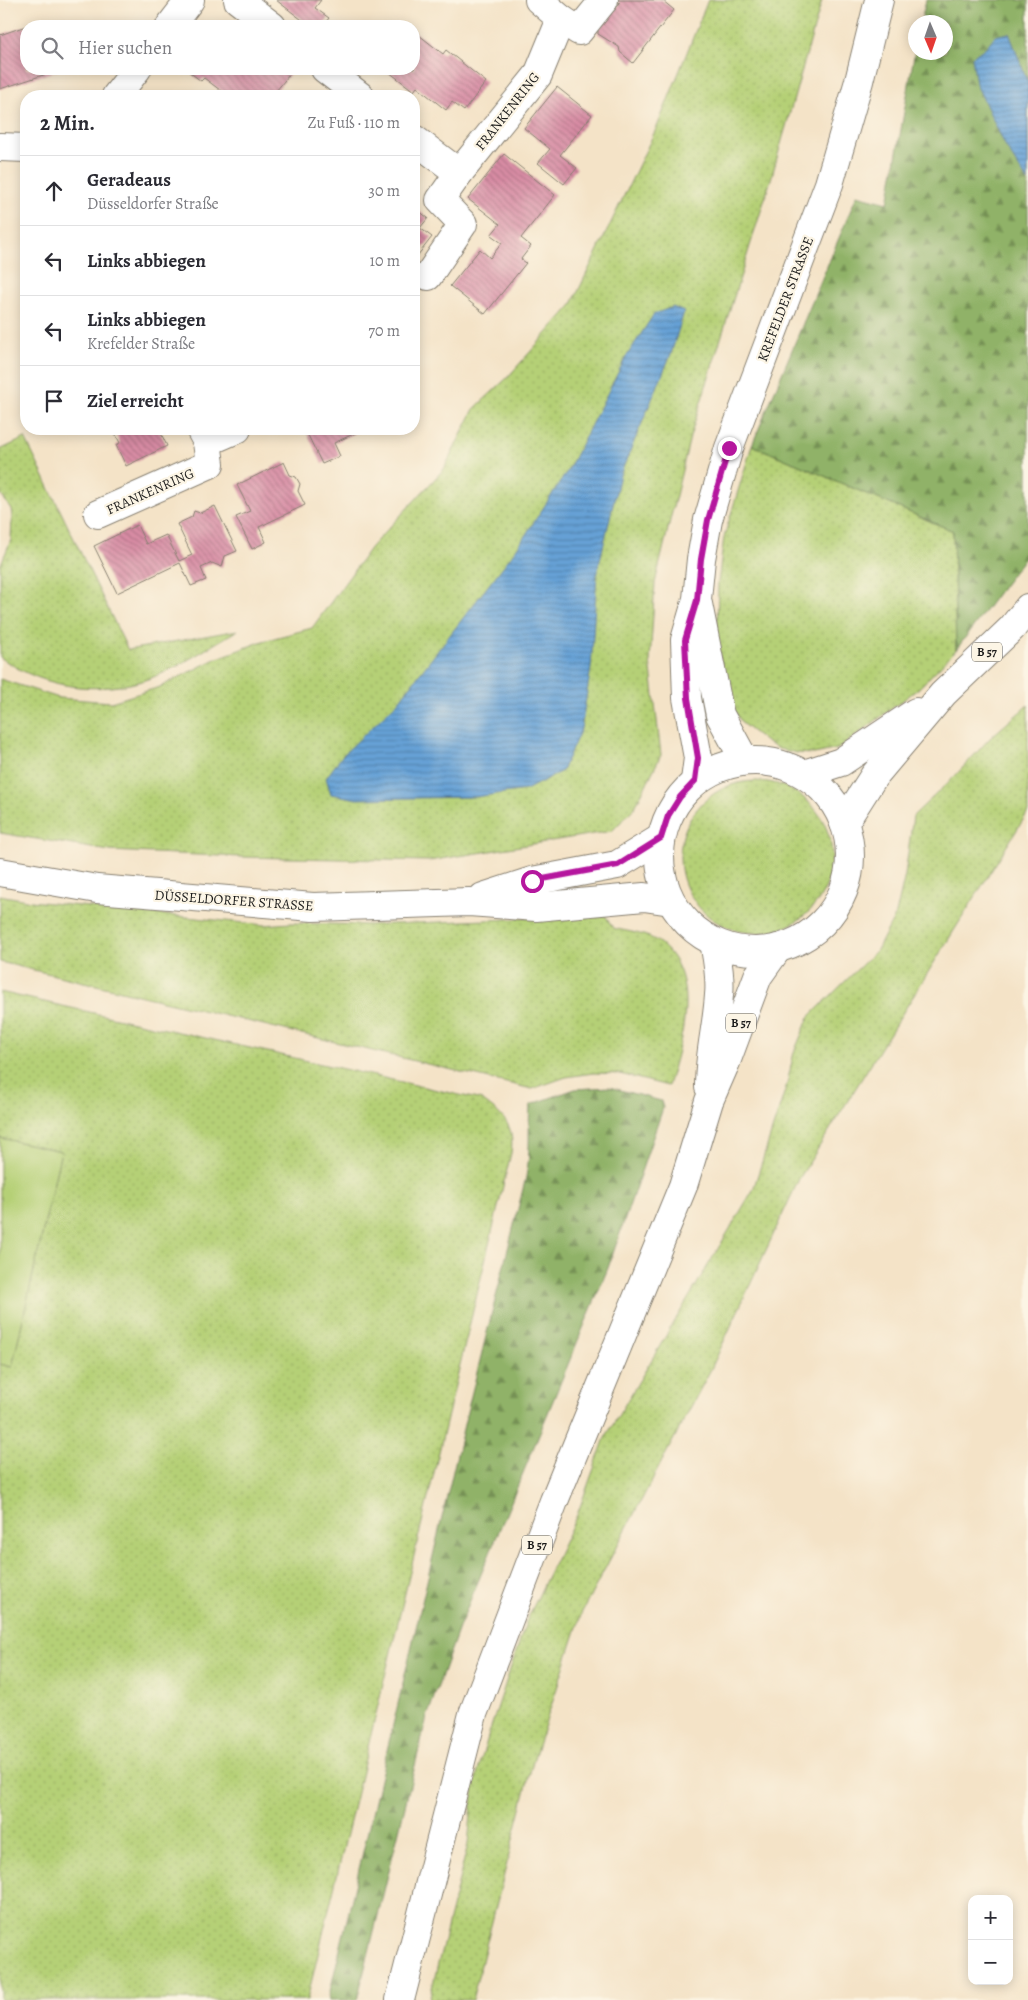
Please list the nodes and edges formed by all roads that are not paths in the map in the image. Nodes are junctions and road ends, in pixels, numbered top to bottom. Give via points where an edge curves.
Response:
1 (190, 0) edge
2 (238, 0) edge
3 (539, 0) edge
4 (604, 0) edge
5 (879, 0) edge
6 (561, 19) junction
7 (175, 20) edge
8 (264, 20) edge
9 (132, 75) edge
10 (333, 75) edge
11 (121, 90) edge
12 (352, 90) edge
13 (420, 144) edge
14 (0, 148) edge
15 (20, 148) edge
16 (459, 173) junction
17 (428, 276) dead end
18 (204, 436) edge
19 (98, 514) dead end
20 (697, 600) junction
21 (1028, 608) edge
22 (943, 694) junction
23 (745, 761) junction
24 (804, 774) junction
25 (695, 781) junction
26 (844, 823) junction
27 (661, 838) junction
28 (0, 872) edge
29 (671, 901) junction
30 (469, 902) junction
31 (714, 942) junction
32 (778, 948) junction
33 (709, 1101) junction
34 (400, 2000) edge

1 - 7 main road
2 - 8 main road
3 - 6 main road
4 - 6 main road via 579,31
5 - 20 main road, KREFELDER STRASSE via 829,184 729,448 708,520
6 - 16 main road, FRANKENRING via 538,75
9 - 11 main road
10 - 12 main road
13 - 16 main road
14 - 15 main road
16 - 17 main road, FRANKENRING via 440,200 463,224
18 - 19 main road, FRANKENRING via 210,464
20 - 23 main road, KREFELDER STRASSE via 720,715
20 - 25 main road, KREFELDER STRASSE via 685,640 688,698 698,758
21 - 22 main road, B 57 via 1012,628
22 - 24 main road, B 57 via 841,762
22 - 26 main road, B 57 via 874,776
23 - 24 main road via 776,762
23 - 25 main road via 716,769
24 - 26 main road via 833,801
25 - 27 main road via 668,816
26 - 32 main road via 850,852 849,874 842,895 826,919 805,937
27 - 29 main road via 660,870
27 - 30 main road, DÜSSELDORFER STRASSE via 618,865 532,881
28 - 30 main road, DÜSSELDORFER STRASSE via 97,889 313,906
29 - 30 main road, DÜSSELDORFER STRASSE via 644,897 536,907
29 - 31 main road via 687,923
31 - 32 main road via 741,950
31 - 33 main road, B 57 via 720,995 709,1058
32 - 33 main road, B 57 via 758,976
33 - 34 main road, B 57 via 682,1186 554,1501 473,1714

